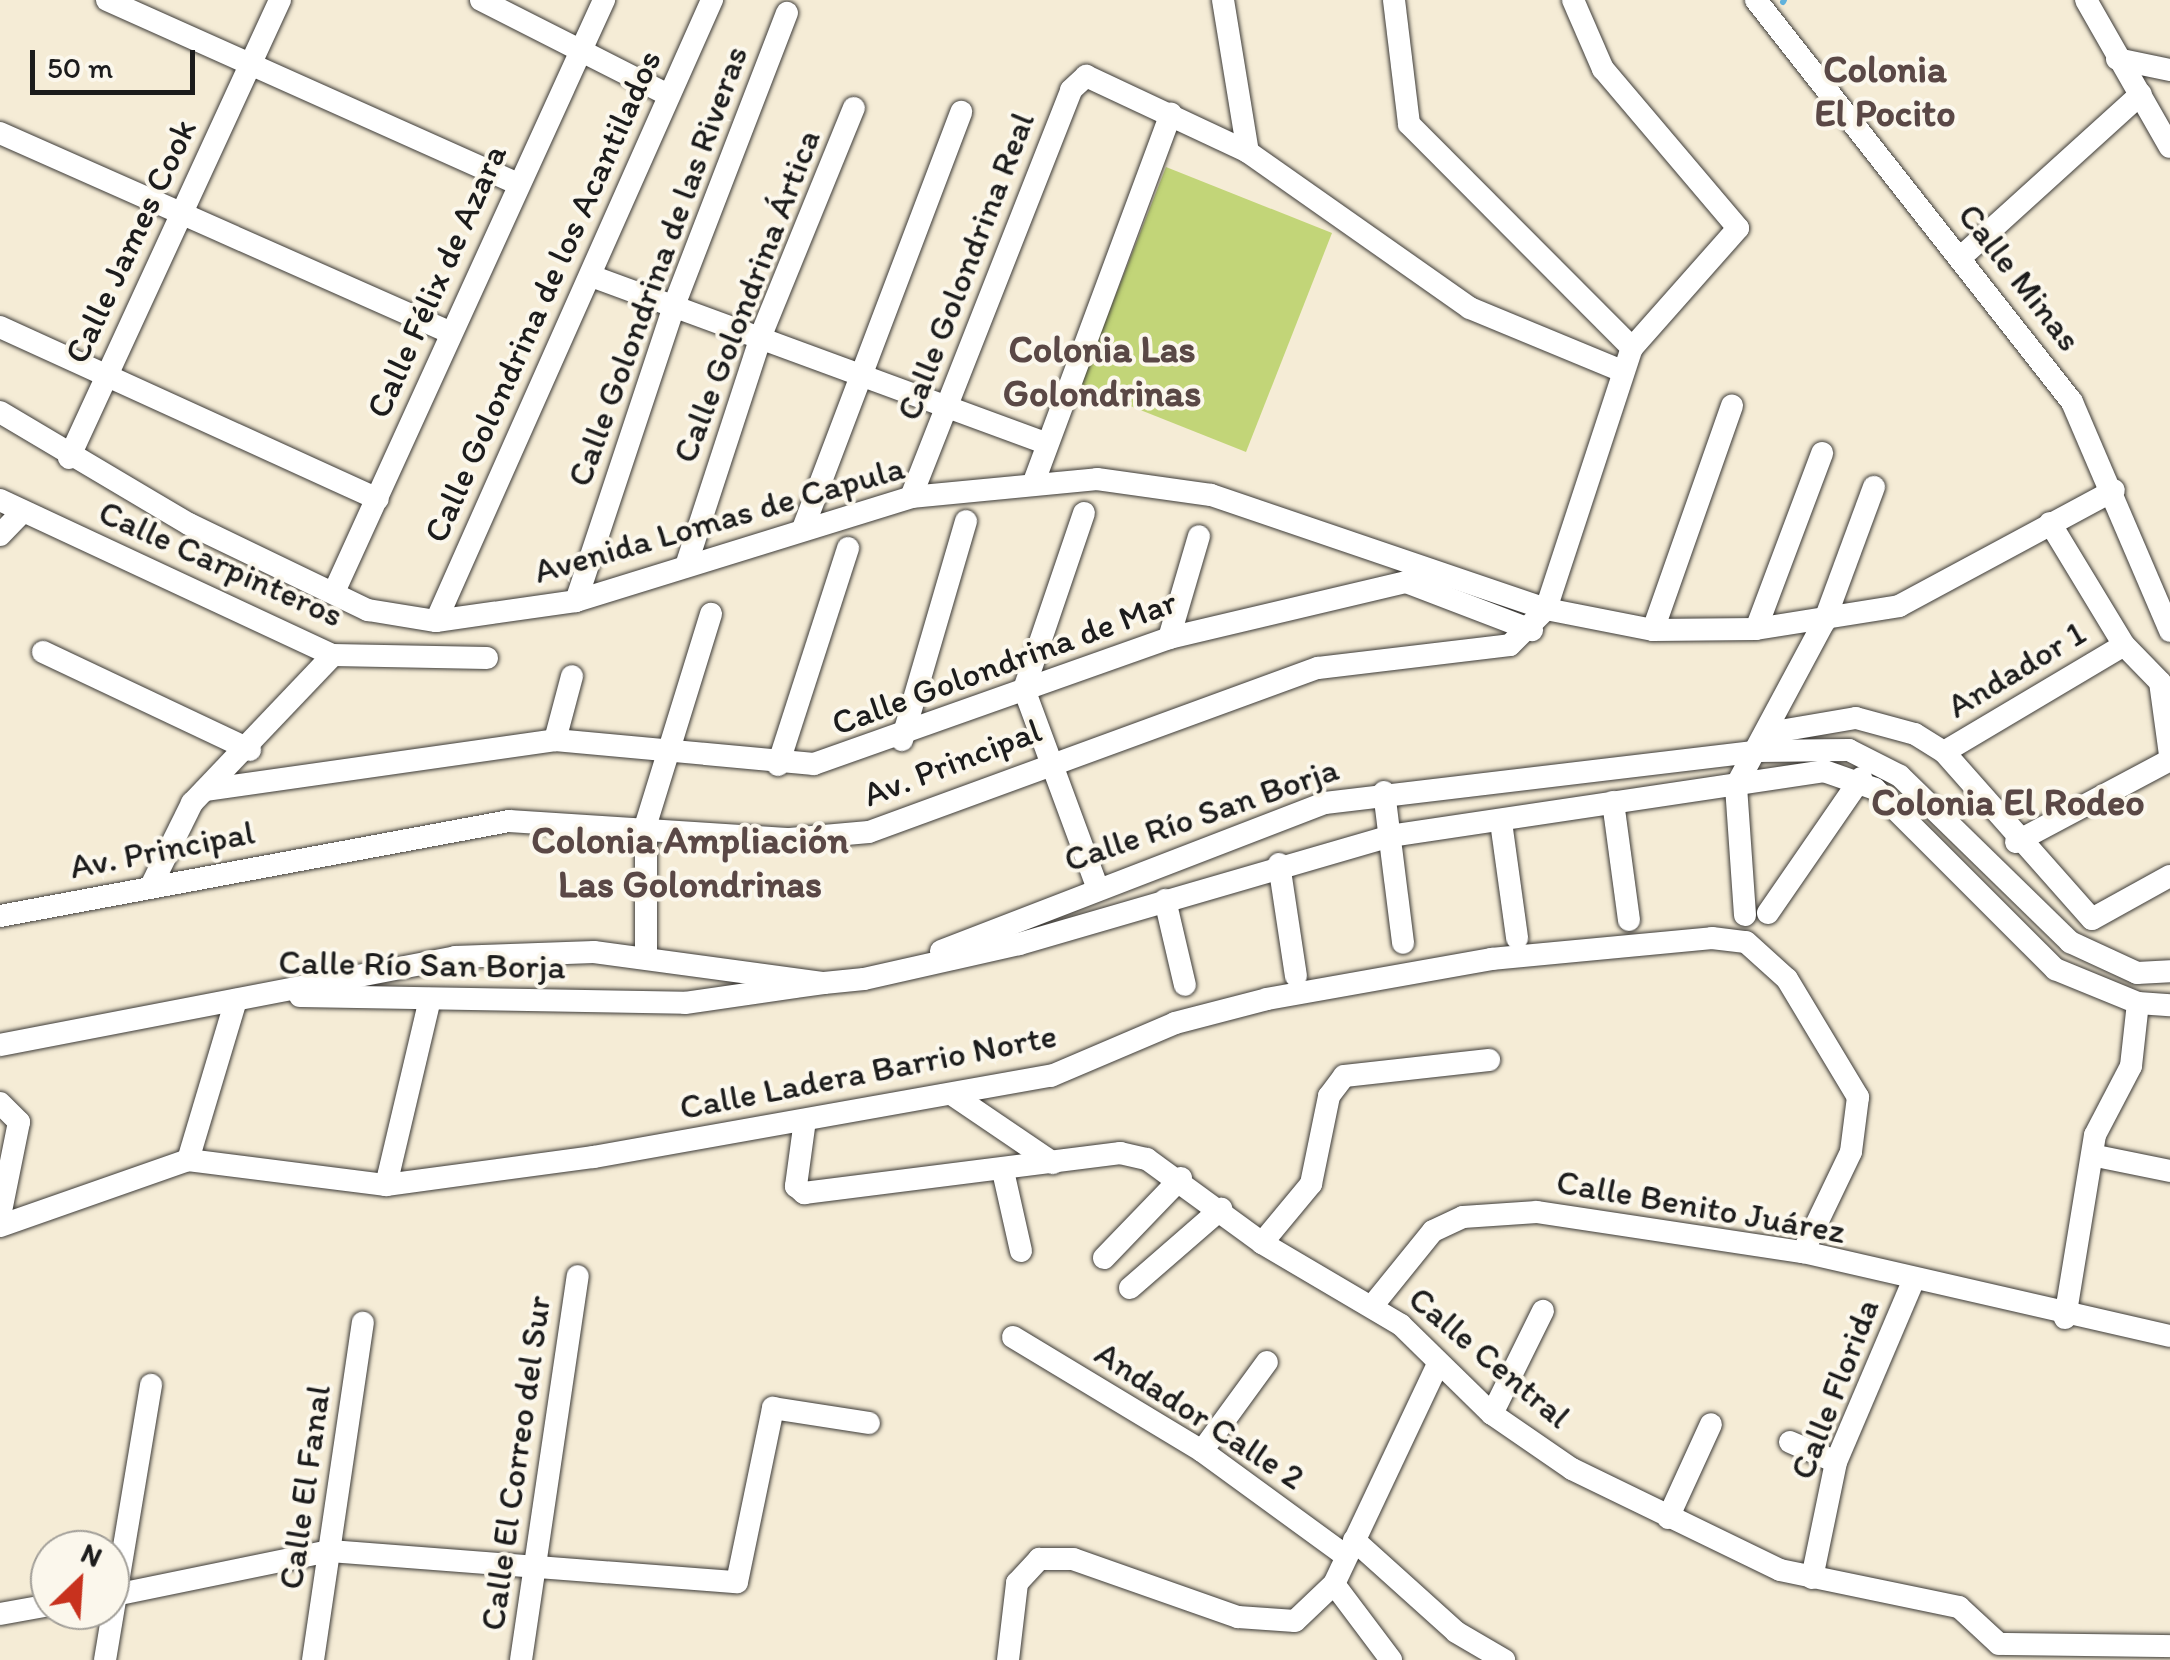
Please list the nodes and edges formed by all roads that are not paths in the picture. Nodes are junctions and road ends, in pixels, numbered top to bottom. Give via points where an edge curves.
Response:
1 (107, 0) edge
2 (280, 0) edge
3 (481, 0) edge
4 (604, 0) edge
5 (712, 0) edge
6 (1223, 0) edge
7 (1394, 0) edge
8 (1573, 0) edge
9 (1756, 0) edge
10 (2086, 0) edge
11 (787, 13) dead end
12 (582, 47) junction
13 (2117, 59) junction
14 (250, 66) junction
15 (2170, 70) edge
16 (2142, 94) junction
17 (668, 95) junction
18 (854, 108) dead end
19 (961, 112) dead end
20 (1171, 113) junction
21 (0, 133) edge
22 (2170, 147) edge
23 (1248, 152) junction
24 (516, 183) junction
25 (180, 216) junction
26 (1960, 258) junction
27 (594, 277) junction
28 (675, 304) junction
29 (0, 327) edge
30 (450, 332) junction
31 (762, 333) junction
32 (1632, 348) junction
33 (1622, 371) junction
34 (862, 372) junction
35 (105, 376) junction
36 (1732, 406) dead end
37 (948, 408) junction
38 (0, 412) edge
39 (1042, 442) junction
40 (1822, 453) dead end
41 (68, 458) junction
42 (1035, 479) junction
43 (1874, 487) dead end
44 (2114, 490) junction
45 (911, 497) junction
46 (378, 499) junction
47 (0, 500) edge
48 (22, 512) junction
49 (1084, 514) dead end
50 (966, 521) dead end
51 (2050, 523) junction
52 (804, 526) junction
53 (0, 535) edge
54 (1199, 536) dead end
55 (848, 548) dead end
56 (686, 566) junction
57 (334, 592) junction
58 (576, 600) junction
59 (1546, 609) junction
60 (710, 614) dead end
61 (436, 621) junction
62 (1824, 622) junction
63 (1756, 629) junction
64 (1532, 630) junction
65 (1653, 630) junction
66 (2170, 631) edge
67 (1169, 638) junction
68 (2124, 646) junction
69 (43, 652) dead end
70 (333, 655) junction
71 (487, 658) dead end
72 (572, 676) dead end
73 (2165, 684) edge
74 (1024, 689) junction
75 (555, 740) junction
76 (902, 740) junction
77 (1763, 742) junction
78 (250, 750) junction
79 (664, 750) junction
80 (1944, 752) junction
81 (2170, 757) edge
82 (1054, 761) junction
83 (778, 765) junction
84 (1861, 778) junction
85 (1736, 786) junction
86 (204, 790) junction
87 (1384, 792) junction
88 (1613, 802) junction
89 (1501, 822) junction
90 (646, 824) junction
91 (1390, 836) junction
92 (2016, 842) junction
93 (1278, 864) junction
94 (2170, 876) edge
95 (151, 886) junction
96 (1097, 886) junction
97 (1165, 900) junction
98 (0, 916) edge
99 (1629, 920) dead end
100 (1517, 938) dead end
101 (1403, 943) dead end
102 (646, 956) junction
103 (918, 962) junction
104 (2170, 971) edge
105 (1296, 976) dead end
106 (824, 983) junction
107 (1185, 985) dead end
108 (246, 998) junction
109 (430, 1000) junction
110 (2138, 1004) junction
111 (2170, 1005) edge
112 (0, 1045) edge
113 (1489, 1060) dead end
114 (953, 1095) junction
115 (0, 1103) edge
116 (806, 1120) junction
117 (2096, 1156) junction
118 (188, 1160) junction
119 (1056, 1164) junction
120 (1002, 1171) junction
121 (2170, 1171) edge
122 (1181, 1178) junction
123 (386, 1185) junction
124 (1221, 1208) junction
125 (0, 1216) edge
126 (0, 1226) edge
127 (1262, 1243) junction
128 (1021, 1251) dead end
129 (1803, 1252) junction
130 (1104, 1258) dead end
131 (578, 1276) dead end
132 (1912, 1284) junction
133 (1130, 1288) dead end
134 (1373, 1305) junction
135 (1543, 1311) dead end
136 (2064, 1318) junction
137 (363, 1324) dead end
138 (2170, 1336) edge
139 (1013, 1338) dead end
140 (1268, 1362) dead end
141 (1437, 1366) junction
142 (150, 1385) dead end
143 (1492, 1414) junction
144 (868, 1423) dead end
145 (1711, 1424) dead end
146 (1790, 1442) dead end
147 (1202, 1450) junction
148 (1836, 1462) junction
149 (1668, 1518) junction
150 (124, 1530) edge
151 (1350, 1548) junction
152 (330, 1552) junction
153 (535, 1570) junction
154 (1812, 1578) junction
155 (1334, 1584) junction
156 (130, 1591) edge
157 (30, 1609) edge
158 (0, 1614) edge
159 (108, 1630) edge
160 (2170, 1646) edge
161 (1998, 1652) edge
162 (105, 1660) edge
163 (313, 1660) edge
164 (521, 1660) edge
165 (1008, 1660) edge
166 (1391, 1660) edge
167 (1504, 1660) edge

1 - 14 street
2 - 14 street, Calle James Cook
3 - 12 street
4 - 12 street, Calle Félix de Azara
5 - 17 street, Calle Golondrina de los Acantilados
6 - 23 street
7 - 32 street via 1409,124
8 - 32 street, Av. Principal via 1602,69 1738,228
9 - 26 street, Calle Minas
10 - 13 street
11 - 28 street, Calle Golondrina de las Riveras
12 - 17 street
12 - 24 street, Calle Félix de Azara
13 - 15 street
13 - 16 street
14 - 24 street
14 - 25 street, Calle James Cook
16 - 22 street
16 - 26 street
17 - 27 street, Calle Golondrina de los Acantilados
18 - 31 street, Calle Golondrina Ártica
19 - 34 street
20 - 23 street
20 - 37 street, Calle Golondrina Real via 1098,77 1071,90
20 - 39 street
21 - 25 street
23 - 33 street via 1470,308
24 - 30 street, Calle Félix de Azara
25 - 30 street
25 - 35 street, Calle James Cook
26 - 44 street, Calle Minas via 2072,402
27 - 28 street
27 - 61 street, Calle Golondrina de los Acantilados
28 - 31 street
28 - 58 street, Calle Golondrina de las Riveras
29 - 35 street
30 - 46 street, Calle Félix de Azara
31 - 34 street
31 - 56 street, Calle Golondrina Ártica
32 - 33 street, Av. Principal
33 - 59 street, Av. Principal
34 - 37 street
34 - 52 street
35 - 41 street, Calle James Cook
35 - 46 street
36 - 65 street
37 - 39 street
37 - 45 street, Calle Golondrina Real
38 - 41 street, Avenida Lomas de Capula
39 - 42 street
40 - 63 street
41 - 57 street, Avenida Lomas de Capula
42 - 45 street, Avenida Lomas de Capula
42 - 59 street, Avenida Lomas de Capula via 1212,495
43 - 62 street
44 - 51 street, Avenida Lomas de Capula
44 - 66 street, Calle Minas
45 - 52 street, Avenida Lomas de Capula
46 - 57 street, Calle Félix de Azara
47 - 48 street, Calle Carpinteros
48 - 53 street
48 - 70 street, Calle Carpinteros
49 - 74 street
50 - 76 street
51 - 62 street, Avenida Lomas de Capula via 1899,606
51 - 68 street
52 - 56 street, Avenida Lomas de Capula
54 - 67 street
55 - 83 street
56 - 58 street, Avenida Lomas de Capula
57 - 61 street, Avenida Lomas de Capula via 368,610
58 - 61 street, Avenida Lomas de Capula
59 - 64 street, Av. Principal
59 - 65 street, Avenida Lomas de Capula
60 - 79 street
62 - 63 street, Avenida Lomas de Capula
62 - 77 street
63 - 65 street, Avenida Lomas de Capula
64 - 67 street, Calle Golondrina de Mar via 1406,582
64 - 82 street, Av. Principal via 1490,652 1318,668
67 - 74 street, Calle Golondrina de Mar
68 - 73 street
68 - 80 street, Andador 1
69 - 78 street
70 - 71 street, Calle Carpinteros
70 - 78 street
72 - 75 street
73 - 81 street
74 - 76 street, Calle Golondrina de Mar
74 - 82 street
75 - 79 street, Calle Golondrina de Mar
75 - 86 street, Calle Golondrina de Mar
76 - 83 street, Calle Golondrina de Mar via 845,758
77 - 80 street via 1856,718 1888,722
77 - 85 street
77 - 87 street, Calle Río San Borja
77 - 104 street, Calle Río San Borja via 1874,758 2070,942 2137,973
78 - 86 street
79 - 83 street, Calle Golondrina de Mar
79 - 90 street
80 - 92 street
81 - 92 street
82 - 90 street, Av. Principal via 830,839
82 - 96 street
84 - 85 street, Calle Río San Borja via 1824,771
84 - 85 street via 1757,914
84 - 110 street via 2028,948
85 - 88 street, Calle Río San Borja
86 - 95 street via 175,825
87 - 91 street
87 - 96 street, Calle Río San Borja via 1273,818
88 - 89 street, Calle Río San Borja
88 - 99 street
89 - 91 street, Calle Río San Borja
89 - 100 street
90 - 95 street, Av. Principal via 509,821
90 - 102 street
91 - 93 street, Calle Río San Borja
91 - 101 street
92 - 94 street via 2082,915 2103,916
93 - 97 street, Calle Río San Borja
93 - 105 street
95 - 98 street, Av. Principal
96 - 103 street, Calle Río San Borja
97 - 103 street, Calle Río San Borja via 1020,944
97 - 107 street
102 - 106 street, Calle Río San Borja
102 - 108 street, Calle Río San Borja via 454,957
103 - 106 street, Calle Río San Borja
106 - 109 street, Calle Río San Borja via 685,1003
108 - 109 street, Calle Río San Borja
108 - 112 street, Calle Río San Borja
108 - 118 street
109 - 123 street
110 - 111 street
110 - 117 street via 2132,1066 2100,1119
113 - 127 street via 1344,1076 1329,1096 1312,1184
114 - 116 street, Calle Ladera Barrio Norte
114 - 119 street via 1012,1143
114 - 129 street, Calle Ladera Barrio Norte via 1068,1071 1175,1023 1268,999 1492,959 1678,938 1746,942 1816,1014 1858,1096 1860,1126
115 - 125 street via 19,1122
116 - 120 street, Calle Central via 796,1186 804,1193
116 - 123 street, Calle Ladera Barrio Norte
117 - 121 street
117 - 136 street
118 - 123 street, Calle Ladera Barrio Norte
118 - 126 street, Calle Ladera Barrio Norte
119 - 120 street, Calle Central
119 - 122 street, Calle Central via 1134,1154
120 - 128 street
122 - 124 street, Calle Central
122 - 130 street
124 - 127 street, Calle Central
124 - 133 street
127 - 134 street, Calle Central
129 - 132 street, Calle Benito Juárez
129 - 134 street, Calle Benito Juárez via 1495,1212 1433,1231
131 - 153 street, Calle El Correo del Sur
132 - 136 street, Calle Benito Juárez
132 - 148 street, Calle Florida
134 - 141 street, Calle Central
135 - 143 street
136 - 138 street, Calle Benito Juárez
137 - 152 street, Calle El Fanal
139 - 147 street, Andador Calle 2
140 - 147 street
141 - 143 street, Calle Central
141 - 151 street
142 - 150 street
143 - 149 street, Calle Central
144 - 153 street via 784,1406 768,1419 738,1582
145 - 149 street
146 - 148 street
147 - 151 street, Andador Calle 2
148 - 154 street, Calle Florida
149 - 154 street, Calle Central
151 - 155 street
151 - 167 street, Andador Calle 2 via 1456,1632
152 - 153 street
152 - 156 street
152 - 163 street, Calle El Fanal
153 - 164 street, Calle El Correo del Sur
154 - 161 street, Calle Central via 1959,1606
155 - 165 street via 1295,1622 1269,1624 1073,1559 1038,1559 1016,1582
155 - 166 street
157 - 158 street
159 - 162 street
160 - 161 street

